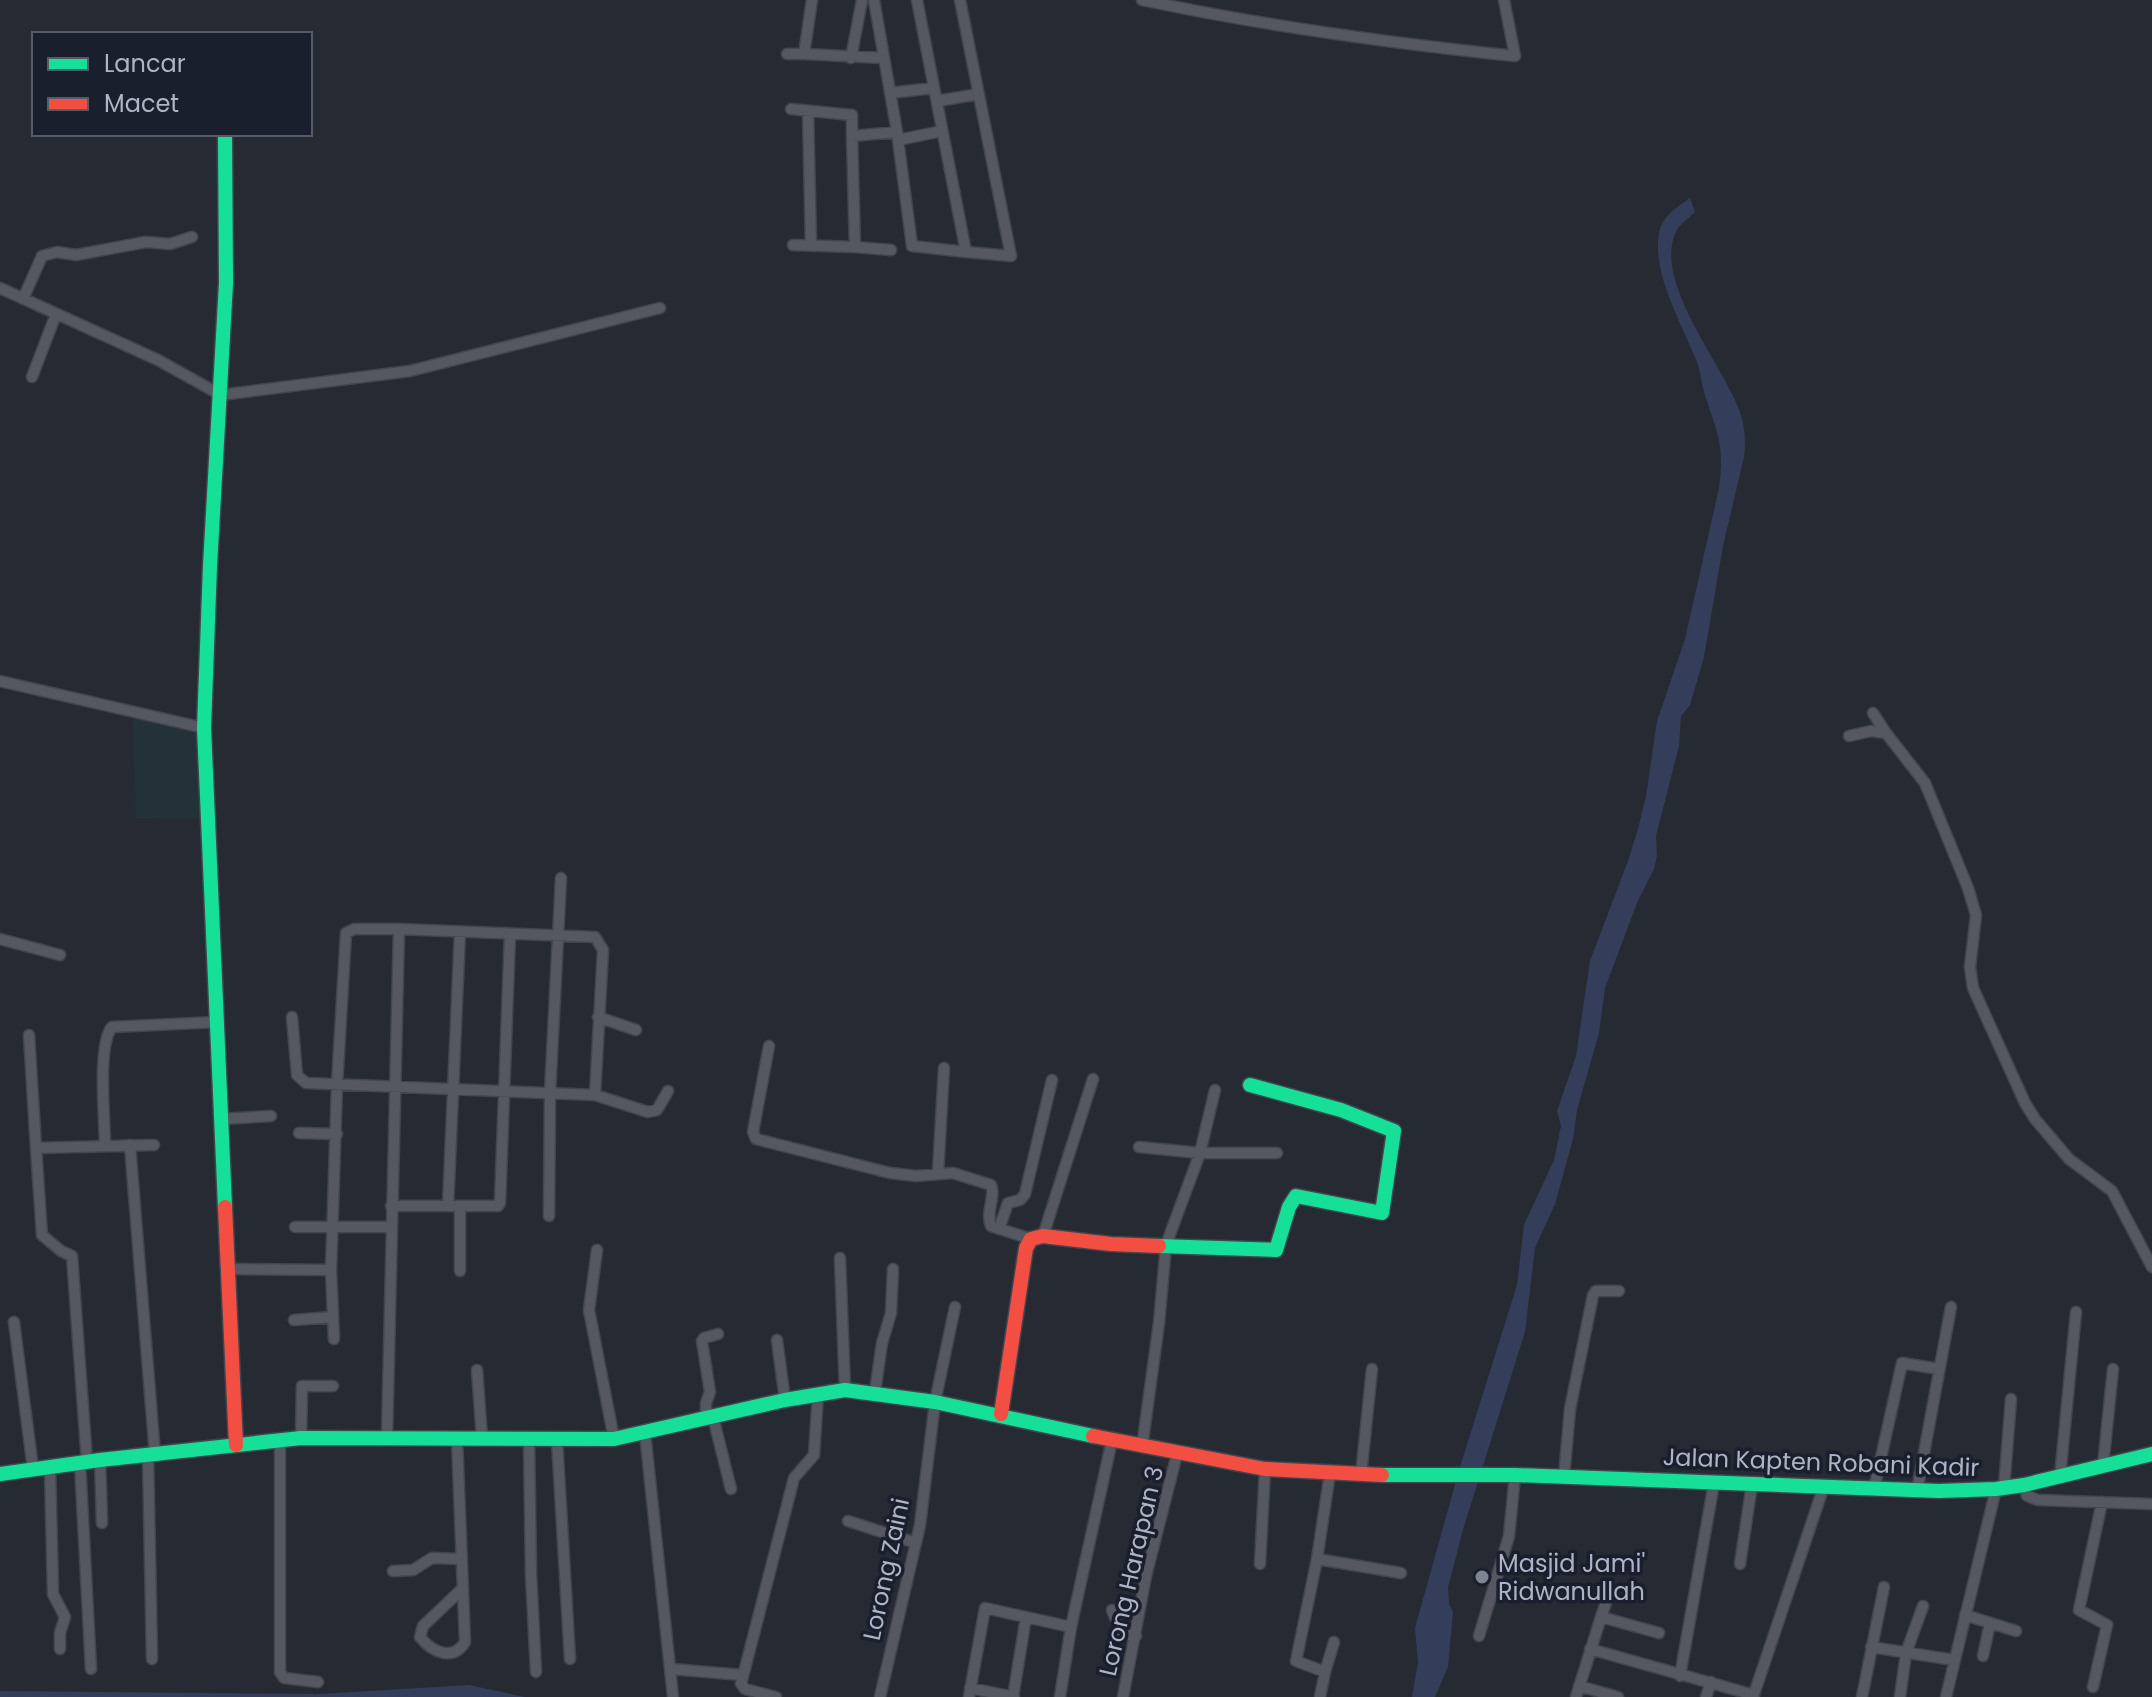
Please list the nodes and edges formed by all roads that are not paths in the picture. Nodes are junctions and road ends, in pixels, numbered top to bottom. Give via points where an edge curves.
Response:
1 (812, 0) edge
2 (862, 0) edge
3 (874, 0) edge
4 (917, 0) edge
5 (960, 0) edge
6 (1142, 0) edge
7 (1504, 0) edge
8 (787, 54) dead end
9 (804, 54) junction
10 (851, 58) junction
11 (883, 58) junction
12 (933, 88) junction
13 (890, 93) junction
14 (979, 94) junction
15 (937, 101) junction
16 (791, 109) dead end
17 (808, 111) junction
18 (942, 131) junction
19 (225, 136) edge
20 (852, 136) junction
21 (897, 136) junction
22 (192, 237) dead end
23 (793, 245) dead end
24 (811, 245) junction
25 (855, 247) junction
26 (891, 250) dead end
27 (966, 252) junction
28 (0, 288) edge
29 (23, 299) junction
30 (660, 308) dead end
31 (56, 314) junction
32 (32, 377) dead end
33 (221, 395) junction
34 (0, 681) edge
35 (1873, 713) dead end
36 (204, 728) junction
37 (1886, 733) junction
38 (1849, 736) dead end
39 (561, 878) dead end
40 (399, 929) junction
41 (460, 932) junction
42 (510, 934) junction
43 (557, 936) junction
44 (0, 939) edge
45 (60, 955) dead end
46 (292, 1017) dead end
47 (598, 1017) junction
48 (217, 1022) junction
49 (636, 1030) dead end
50 (29, 1035) dead end
51 (769, 1046) dead end
52 (944, 1068) dead end
53 (1093, 1079) dead end
54 (1052, 1080) dead end
55 (337, 1085) junction
56 (1250, 1085) dead end
57 (393, 1086) junction
58 (451, 1089) junction
59 (1215, 1090) dead end
60 (504, 1091) junction
61 (668, 1091) dead end
62 (550, 1093) junction
63 (595, 1095) junction
64 (271, 1116) dead end
65 (221, 1119) junction
66 (299, 1133) dead end
67 (337, 1134) junction
68 (130, 1145) junction
69 (154, 1145) dead end
70 (105, 1146) junction
71 (1139, 1147) dead end
72 (36, 1148) junction
73 (1200, 1153) junction
74 (1277, 1153) dead end
75 (938, 1173) junction
76 (391, 1206) junction
77 (448, 1206) junction
78 (460, 1206) junction
79 (549, 1216) dead end
80 (295, 1227) dead end
81 (333, 1227) junction
82 (391, 1227) junction
83 (999, 1229) junction
84 (1037, 1237) junction
85 (1166, 1245) junction
86 (597, 1250) dead end
87 (840, 1258) dead end
88 (2152, 1267) edge
89 (229, 1269) junction
90 (893, 1269) dead end
91 (331, 1270) junction
92 (460, 1271) dead end
93 (1619, 1291) dead end
94 (955, 1307) dead end
95 (1951, 1307) dead end
96 (2076, 1312) dead end
97 (333, 1317) junction
98 (294, 1320) dead end
99 (14, 1322) dead end
100 (718, 1334) dead end
101 (334, 1339) dead end
102 (777, 1340) dead end
103 (1372, 1369) dead end
104 (1939, 1369) junction
105 (2113, 1369) dead end
106 (477, 1370) dead end
107 (333, 1386) dead end
108 (845, 1390) junction
109 (875, 1392) junction
110 (818, 1394) junction
111 (2011, 1399) dead end
112 (785, 1400) junction
113 (935, 1402) junction
114 (1001, 1414) junction
115 (710, 1418) junction
116 (645, 1433) junction
117 (387, 1437) junction
118 (301, 1438) junction
119 (457, 1438) junction
120 (482, 1438) junction
121 (529, 1439) junction
122 (614, 1439) junction
123 (557, 1440) junction
124 (1112, 1440) junction
125 (280, 1442) junction
126 (236, 1445) junction
127 (1142, 1447) junction
128 (1177, 1454) junction
129 (2152, 1454) edge
130 (152, 1456) junction
131 (89, 1462) junction
132 (2103, 1466) junction
133 (50, 1467) junction
134 (33, 1469) junction
135 (1265, 1469) junction
136 (1330, 1473) junction
137 (0, 1474) edge
138 (1361, 1475) junction
139 (1515, 1475) junction
140 (1564, 1477) junction
141 (2060, 1477) junction
142 (1714, 1483) junction
143 (1752, 1484) junction
144 (2024, 1485) junction
145 (1824, 1486) junction
146 (2000, 1488) junction
147 (731, 1489) dead end
148 (1874, 1489) junction
149 (1917, 1491) junction
150 (2102, 1502) junction
151 (2152, 1504) edge
152 (848, 1521) dead end
153 (102, 1523) dead end
154 (916, 1543) junction
155 (461, 1559) junction
156 (1317, 1559) junction
157 (1260, 1564) dead end
158 (1740, 1564) dead end
159 (393, 1571) dead end
160 (1401, 1573) dead end
161 (1884, 1587) dead end
162 (462, 1589) junction
163 (1608, 1597) dead end
164 (1923, 1606) dead end
165 (1112, 1610) dead end
166 (1965, 1615) junction
167 (1026, 1617) junction
168 (1601, 1617) junction
169 (1990, 1623) junction
170 (1071, 1627) junction
171 (2016, 1631) dead end
172 (1659, 1633) dead end
173 (1136, 1636) junction
174 (1479, 1636) dead end
175 (1334, 1642) dead end
176 (1871, 1647) junction
177 (60, 1649) dead end
178 (1590, 1649) junction
179 (1906, 1653) junction
180 (1983, 1656) dead end
181 (152, 1659) dead end
182 (570, 1659) dead end
183 (1954, 1660) junction
184 (91, 1669) dead end
185 (671, 1669) junction
186 (536, 1672) dead end
187 (1325, 1672) junction
188 (743, 1675) junction
189 (1680, 1676) junction
190 (318, 1682) dead end
191 (1711, 1682) junction
192 (2093, 1687) dead end
193 (1578, 1691) edge
194 (970, 1693) edge
195 (1320, 1696) edge
196 (1754, 1696) edge
197 (673, 1697) edge
198 (776, 1697) edge
199 (880, 1697) edge
200 (1013, 1697) edge
201 (1060, 1697) edge
202 (1123, 1697) edge
203 (1618, 1697) edge
204 (1706, 1697) edge
205 (1862, 1697) edge
206 (1900, 1697) edge
207 (1946, 1697) edge

1 - 9 street
2 - 10 street
3 - 11 street
4 - 12 street
5 - 14 street
6 - 7 street via 1378,41 1515,56
8 - 9 street
9 - 10 street
10 - 11 street
11 - 13 street
12 - 13 street
12 - 15 street
13 - 21 street
14 - 15 street
14 - 27 street via 1011,256
15 - 18 street
16 - 17 street
17 - 20 street via 852,115
17 - 24 street
18 - 21 street
18 - 27 street
19 - 33 main road
20 - 21 street
20 - 25 street
21 - 27 street via 912,246
22 - 29 street via 170,244 146,242 42,256
23 - 24 street
24 - 25 street
25 - 26 street
28 - 29 street
29 - 31 street
30 - 33 street via 410,371
31 - 32 street
31 - 33 street
33 - 36 main road
34 - 36 street
35 - 37 street
36 - 48 main road
37 - 38 street
37 - 88 street via 1925,783 1968,888 1976,915 1973,988 2025,1103 2069,1159 2112,1191
39 - 43 street
40 - 41 street
40 - 55 street via 354,929 344,937
40 - 57 street
41 - 42 street
41 - 58 street
42 - 43 street
42 - 60 street
43 - 47 street via 595,937 601,943
43 - 62 street
44 - 45 street
46 - 55 street via 299,1078
47 - 49 street
47 - 63 street
48 - 65 main road
48 - 70 street via 112,1027 103,1050
50 - 72 street
51 - 75 street via 756,1139 890,1173
52 - 75 street
53 - 84 street
54 - 83 street via 1025,1194 1008,1203
55 - 57 street
55 - 67 street
56 - 85 main road via 1323,1102 1394,1131 1382,1213 1296,1196 1276,1250
57 - 58 street
57 - 76 street
58 - 60 street
58 - 77 street
59 - 73 street
60 - 62 street
60 - 78 street via 500,1203
61 - 63 street via 657,1110 648,1112
62 - 63 street
62 - 79 street
64 - 65 street
65 - 89 main road
66 - 67 street
67 - 81 street
68 - 69 street
68 - 70 street
68 - 130 street
70 - 72 street
71 - 73 street
72 - 131 street via 42,1235 72,1256
73 - 74 street
73 - 85 street
75 - 83 street via 992,1186 989,1223
76 - 77 street
76 - 82 street
77 - 78 street
78 - 92 street
80 - 81 street
81 - 82 street
81 - 91 street
82 - 117 street
83 - 84 street
84 - 85 main road
84 - 114 main road via 1026,1248
85 - 127 street
86 - 122 street via 589,1310
87 - 108 street
89 - 91 street
89 - 126 main road
90 - 109 street via 891,1313
91 - 97 street
93 - 140 street via 1593,1295 1570,1409
94 - 113 street, Lorong Zaini
95 - 104 street
96 - 141 street
97 - 98 street
97 - 101 street
99 - 134 street
100 - 115 street via 702,1341
102 - 112 street
103 - 138 street
104 - 148 street via 1902,1363
104 - 149 street
105 - 132 street
106 - 120 street
107 - 118 street via 302,1386
108 - 109 main road, Jalan Kapten Robani Kadir
108 - 110 main road, Jalan Kapten Robani Kadir
109 - 113 main road, Jalan Kapten Robani Kadir
110 - 112 main road, Jalan Kapten Robani Kadir
110 - 188 street via 815,1453 794,1478
111 - 146 street
112 - 115 main road, Jalan Kapten Robani Kadir
113 - 114 main road, Jalan Kapten Robani Kadir
113 - 154 street, Lorong Zaini
114 - 124 main road, Jalan Kapten Robani Kadir
115 - 116 main road, Jalan Kapten Robani Kadir
115 - 147 street
116 - 122 main road, Jalan Kapten Robani Kadir
116 - 185 street
117 - 118 main road, Jalan Kapten Robani Kadir
117 - 119 main road, Jalan Kapten Robani Kadir
118 - 125 main road, Jalan Kapten Robani Kadir
119 - 120 main road, Jalan Kapten Robani Kadir
119 - 155 street
120 - 121 main road, Jalan Kapten Robani Kadir
121 - 123 main road, Jalan Kapten Robani Kadir
121 - 186 street
122 - 123 main road, Jalan Kapten Robani Kadir
123 - 182 street
124 - 127 main road, Jalan Kapten Robani Kadir
124 - 170 street
125 - 126 main road, Jalan Kapten Robani Kadir
125 - 190 street via 280,1672 284,1678
126 - 130 main road, Jalan Kapten Robani Kadir
127 - 128 main road, Jalan Kapten Robani Kadir
128 - 135 main road, Jalan Kapten Robani Kadir
128 - 173 street, Lorong Harapan 3
129 - 132 main road, Jalan Kapten Robani Kadir
130 - 131 main road, Jalan Kapten Robani Kadir
130 - 181 street
131 - 133 main road, Jalan Kapten Robani Kadir
131 - 153 street
131 - 184 street
132 - 141 main road, Jalan Kapten Robani Kadir
133 - 134 main road, Jalan Kapten Robani Kadir
133 - 177 street via 53,1594 65,1617
134 - 137 main road, Jalan Kapten Robani Kadir
135 - 136 main road, Jalan Kapten Robani Kadir
135 - 157 street
136 - 138 main road, Jalan Kapten Robani Kadir
136 - 156 street
138 - 139 main road, Jalan Kapten Robani Kadir
139 - 140 main road, Jalan Kapten Robani Kadir
139 - 174 street via 1509,1536
140 - 142 main road, Jalan Kapten Robani Kadir
141 - 144 main road, Jalan Kapten Robani Kadir
142 - 143 main road, Jalan Kapten Robani Kadir
142 - 189 street
143 - 145 main road, Jalan Kapten Robani Kadir
143 - 158 street
144 - 146 main road, Jalan Kapten Robani Kadir
144 - 150 street via 2031,1498
145 - 148 main road, Jalan Kapten Robani Kadir
145 - 196 street
146 - 149 main road, Jalan Kapten Robani Kadir
146 - 166 street
148 - 149 main road, Jalan Kapten Robani Kadir
150 - 151 street
150 - 192 street via 2079,1610 2107,1625
152 - 154 street
154 - 199 street, Lorong Zaini
155 - 159 street via 432,1558 413,1570
155 - 162 street
156 - 160 street
156 - 187 street via 1296,1661
161 - 176 street
162 - 162 street via 423,1626 420,1637 433,1650 449,1654 465,1644
163 - 168 street
164 - 179 street
165 - 173 street via 1122,1634
166 - 169 street
166 - 183 street
167 - 170 street
167 - 194 street via 985,1608
167 - 200 street
168 - 172 street
168 - 178 street
169 - 171 street
169 - 180 street
170 - 201 street
173 - 202 street, Lorong Harapan 3
175 - 187 street
176 - 179 street
176 - 205 street
178 - 189 street
178 - 193 street
179 - 183 street
179 - 206 street
183 - 207 street
185 - 188 street
185 - 197 street
187 - 195 street
188 - 198 street via 744,1688
189 - 191 street
191 - 196 street
191 - 204 street
193 - 203 street
194 - 200 street

